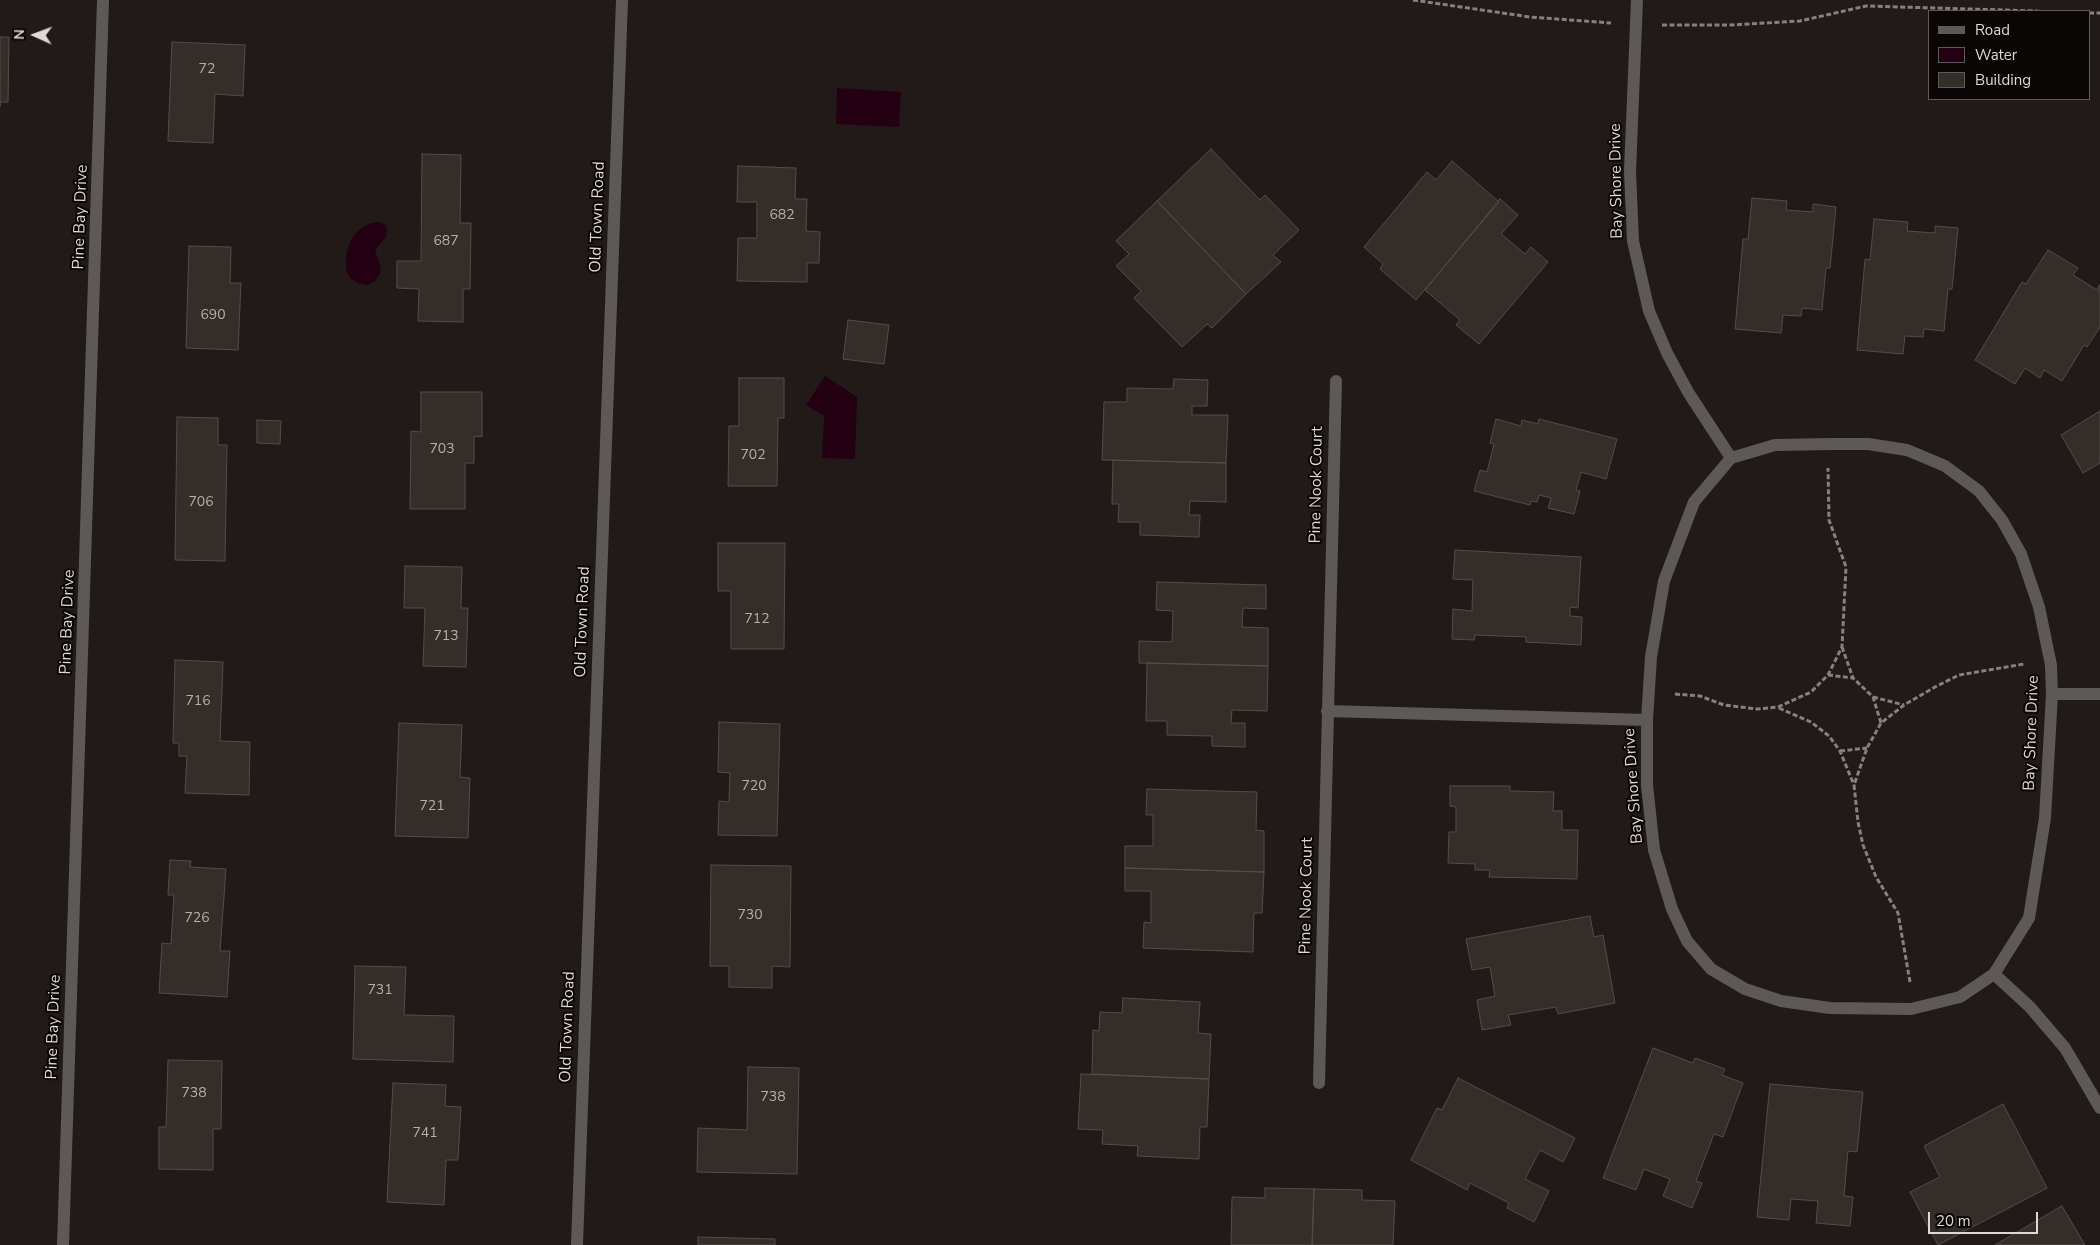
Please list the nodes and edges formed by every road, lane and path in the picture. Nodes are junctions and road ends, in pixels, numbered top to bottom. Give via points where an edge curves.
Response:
1 (103, 0) edge
2 (622, 0) edge
3 (1413, 0) edge
4 (1637, 0) edge
5 (2004, 10) edge
6 (1609, 23) dead end
7 (1656, 24) dead end
8 (1336, 381) dead end
9 (1730, 458) junction
10 (1828, 462) dead end
11 (1842, 646) junction
12 (2028, 663) dead end
13 (1828, 675) junction
14 (1853, 678) junction
15 (1668, 693) dead end
16 (2052, 694) junction
17 (2100, 694) edge
18 (1873, 697) junction
19 (1904, 705) junction
20 (1778, 707) junction
21 (1327, 711) junction
22 (1647, 720) junction
23 (1880, 723) junction
24 (1867, 748) junction
25 (1840, 751) junction
26 (1854, 785) junction
27 (1994, 974) junction
28 (1910, 985) dead end
29 (1319, 1083) dead end
30 (2100, 1108) edge
31 (64, 1245) edge
32 (577, 1245) edge

1 - 31 street, Pine Bay Drive
2 - 32 street, Old Town Road
3 - 6 path via 1530,17
4 - 9 street, Bay Shore Drive via 1630,171 1633,242 1649,310 1667,353
5 - 7 path via 1866,6 1800,21 1731,25
8 - 21 street, Pine Nook Court
9 - 16 street, Bay Shore Drive via 1775,445 1868,444 1907,450 1945,466 1979,491 2002,520 2021,554 2039,607 2051,665
9 - 22 street, Bay Shore Drive via 1694,502 1664,581 1651,657
10 - 11 path via 1829,520 1846,567
11 - 13 path
11 - 14 path
12 - 19 path via 1959,675
13 - 14 path
13 - 20 path via 1811,692
14 - 18 path
15 - 20 path via 1700,696 1724,705 1757,709
16 - 17 street
16 - 27 street, Bay Shore Drive via 2045,818 2029,918
18 - 19 path
18 - 23 path
19 - 23 path
20 - 25 path via 1811,722 1829,736
21 - 22 street
21 - 29 street, Pine Nook Court
22 - 27 street, Bay Shore Drive via 1654,850 1672,909 1687,941 1711,969 1745,989 1781,1001 1830,1008 1880,1010 1911,1009 1960,997
23 - 24 path
24 - 25 path
24 - 26 path
25 - 26 path
26 - 28 path via 1863,845 1876,877 1898,913
27 - 30 street via 2030,1007 2065,1048

